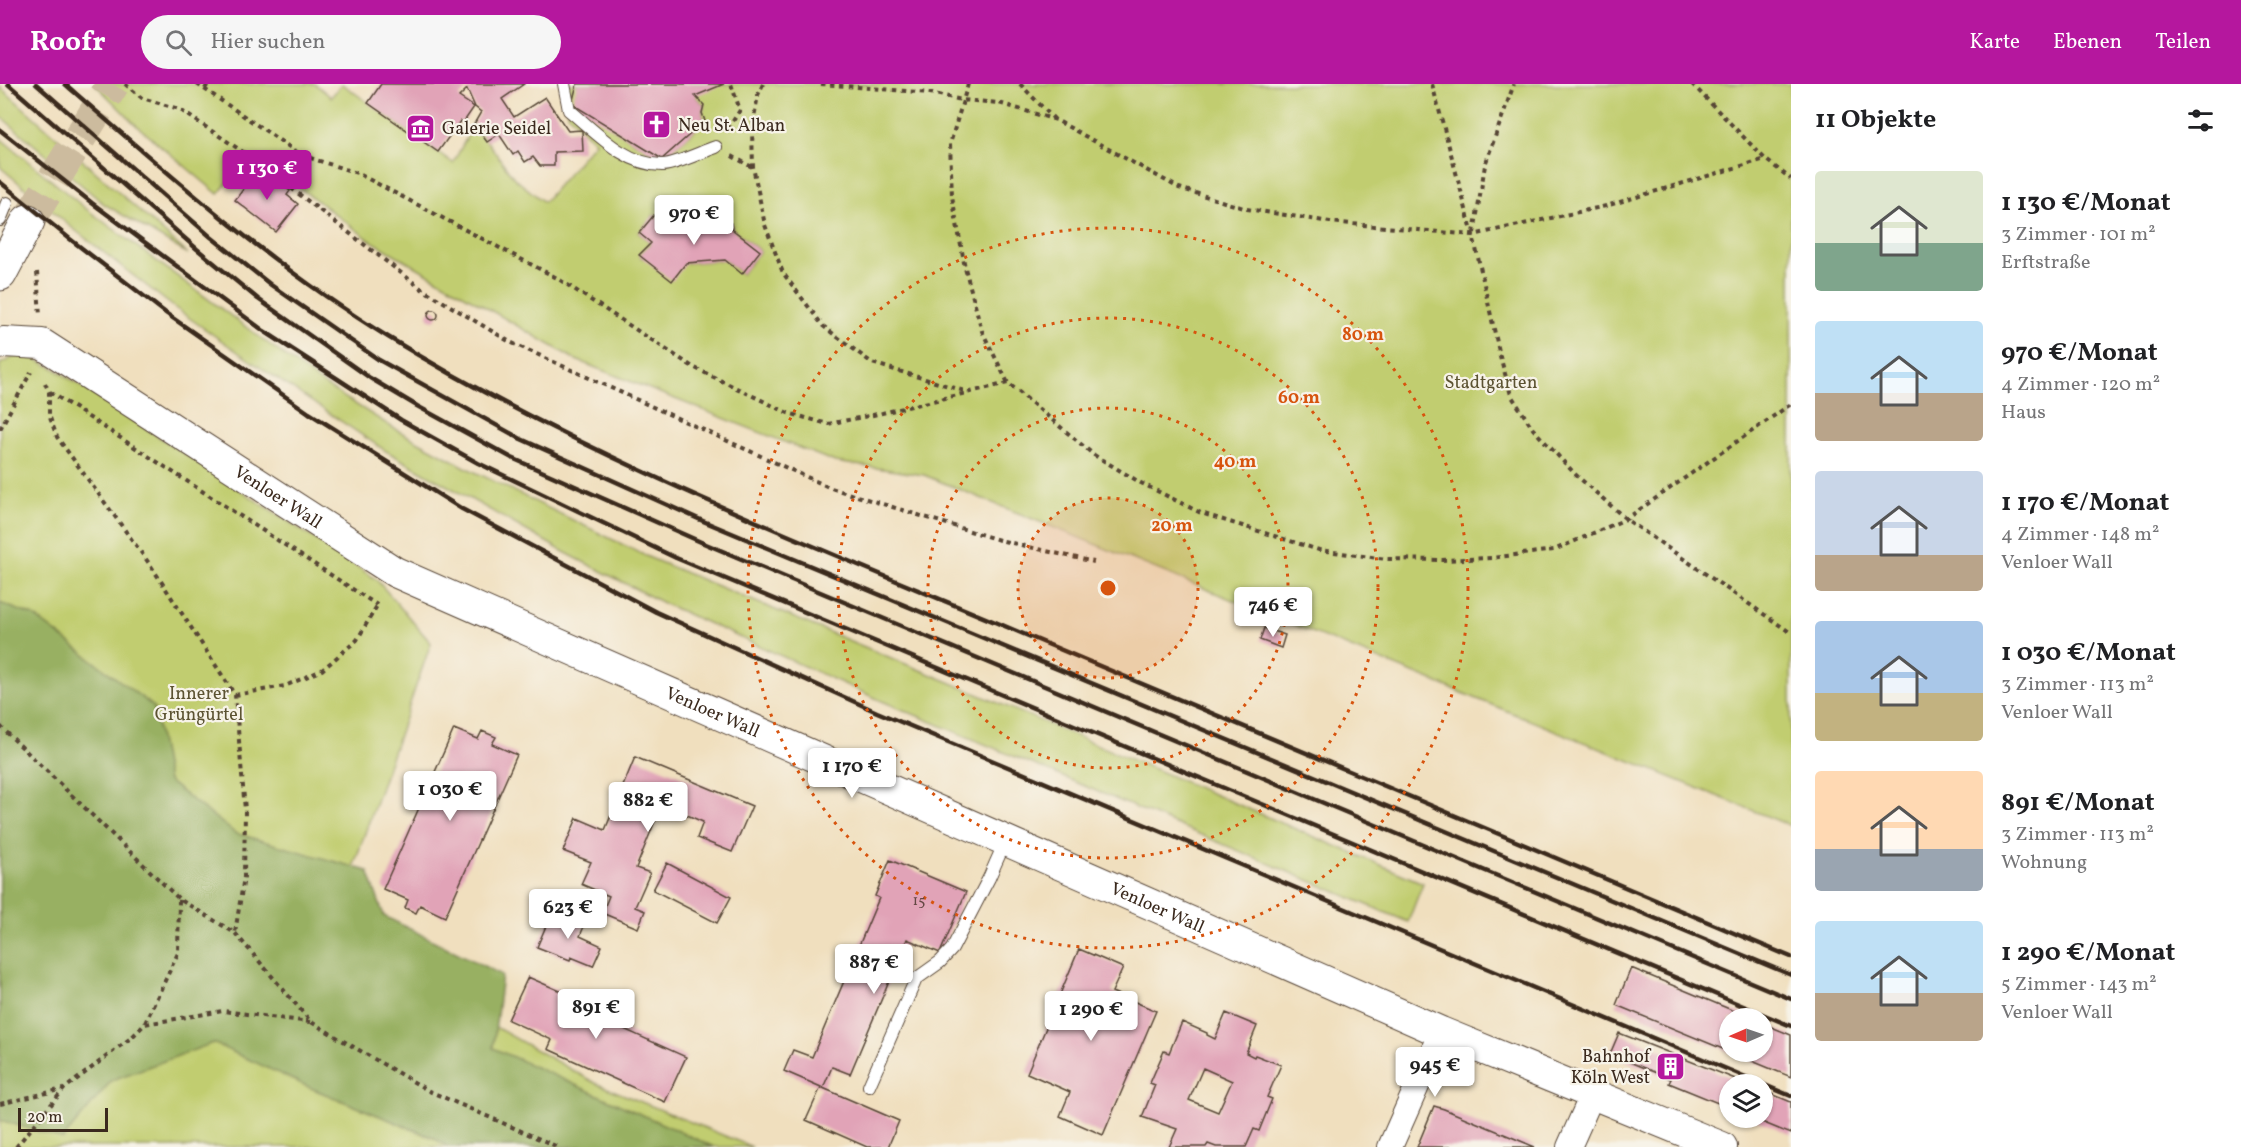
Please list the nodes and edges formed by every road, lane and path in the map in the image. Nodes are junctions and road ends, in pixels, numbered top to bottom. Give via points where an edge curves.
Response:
1 (125, 84) edge
2 (197, 84) edge
3 (208, 84) edge
4 (564, 84) edge
5 (731, 84) edge
6 (764, 84) edge
7 (821, 84) edge
8 (968, 84) edge
9 (1020, 84) edge
10 (1432, 84) edge
11 (1514, 84) edge
12 (1692, 84) edge
13 (205, 89) junction
14 (962, 100) junction
15 (1056, 120) junction
16 (716, 147) joint
17 (1765, 159) junction
18 (1791, 179) edge
19 (12, 215) tunnel mouth
20 (1473, 235) junction
21 (0, 274) edge
22 (0, 344) edge
23 (42, 344) junction
24 (1008, 383) junction
25 (49, 392) junction
26 (969, 393) junction
27 (1791, 404) edge
28 (1626, 519) junction
29 (1095, 562) dead end
30 (395, 572) junction
31 (377, 605) junction
32 (1791, 633) edge
33 (235, 695) junction
34 (0, 726) edge
35 (1006, 840) junction
36 (179, 899) junction
37 (235, 933) junction
38 (311, 1022) junction
39 (145, 1024) junction
40 (1441, 1032) junction
41 (869, 1086) dead end
42 (64, 1089) junction
43 (1593, 1093) junction
44 (0, 1104) edge
45 (16, 1147) edge
46 (558, 1147) edge
47 (1390, 1147) edge
48 (1569, 1147) edge
49 (1722, 1147) edge

1 - 29 path via 142,98 179,109 252,158 422,289 510,342 831,488 999,540
2 - 13 path
3 - 13 path
4 - 16 lane via 569,110 637,162 664,165
5 - 16 path via 741,110
6 - 26 path via 752,129 753,167 765,225 783,273 823,326 872,363
7 - 14 path via 930,93
8 - 14 path
9 - 15 path
10 - 20 path
11 - 20 path via 1485,165
12 - 17 path
13 - 26 path via 301,155 357,173 557,278 693,367 788,413 828,424
14 - 15 path via 999,103
14 - 24 path via 950,144 952,196 982,331
15 - 20 path via 1179,188 1247,209 1330,222
17 - 18 path
17 - 20 path via 1606,206
19 - 21 main road
20 - 28 path via 1511,395 1533,429 1576,475
22 - 23 street, Venloer Wall
23 - 25 path
23 - 30 street, Venloer Wall
24 - 26 path
24 - 28 path via 1094,455 1141,483 1201,513 1319,550 1386,559 1491,558 1554,550
25 - 31 path
25 - 33 path via 49,415 57,437 151,566
27 - 28 path
28 - 32 path
30 - 31 path
30 - 35 street, Venloer Wall
31 - 33 path via 357,640 322,670 285,686
33 - 37 path via 245,810 244,876
34 - 36 path
35 - 40 street, Venloer Wall
35 - 41 lane via 952,949 916,980
36 - 37 path
36 - 39 path via 178,953
37 - 38 path
38 - 39 path via 223,1011
38 - 46 path via 429,1091
39 - 42 path
40 - 43 street, Venloer Wall
40 - 47 street
42 - 44 path
42 - 45 path
43 - 48 street
43 - 49 street, Venloer Wall

